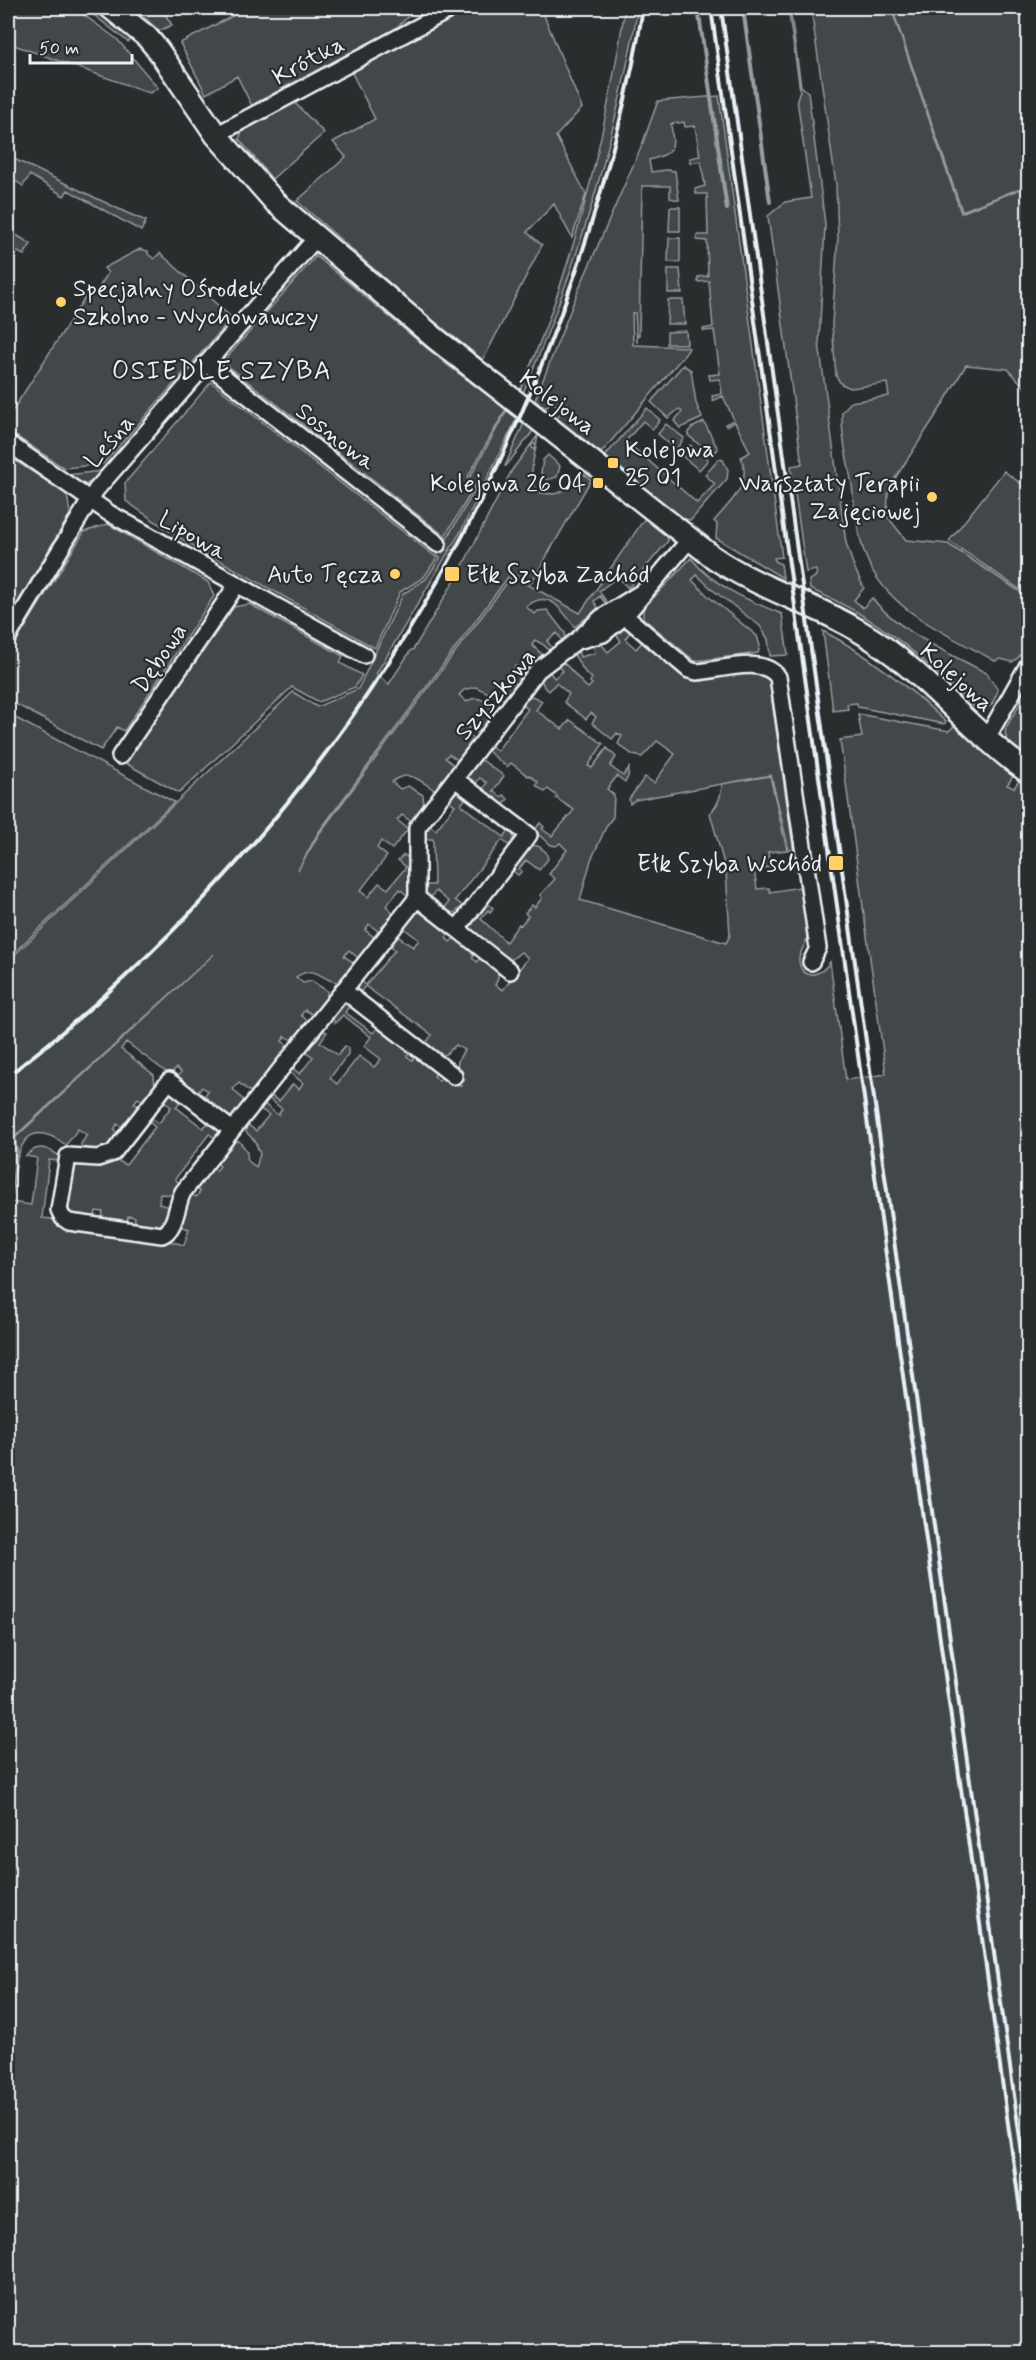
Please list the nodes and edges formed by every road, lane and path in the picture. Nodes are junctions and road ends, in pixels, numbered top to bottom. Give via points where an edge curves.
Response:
1 (111, 8) edge
2 (453, 8) edge
3 (426, 14) edge
4 (216, 135) junction
5 (316, 238) junction
6 (207, 363) junction
7 (8, 443) edge
8 (90, 501) junction
9 (690, 539) junction
10 (438, 544) dead end
11 (236, 585) junction
12 (645, 590) junction
13 (625, 616) junction
14 (8, 637) edge
15 (575, 642) junction
16 (364, 655) dead end
17 (1029, 664) edge
18 (987, 738) junction
19 (120, 756) dead end
20 (1029, 772) edge
21 (455, 779) junction
22 (417, 898) junction
23 (457, 929) junction
24 (811, 962) dead end
25 (510, 970) dead end
26 (343, 990) junction
27 (454, 1076) dead end
28 (232, 1130) junction

1 - 4 street, Kolejowa via 158,50
2 - 3 street, Krótka
3 - 4 street, Krótka
4 - 5 street, Kolejowa via 267,194
5 - 6 street, Leśna
5 - 9 street, Kolejowa via 436,339
6 - 8 street, Leśna
6 - 10 street, Sosnowa
7 - 8 street, Lipowa
8 - 11 street, Lipowa
8 - 14 street, Leśna
9 - 12 street, Szyszkowa
9 - 18 street, Kolejowa via 742,576 838,619 875,641
11 - 16 street, Lipowa
11 - 19 street, Dębowa
12 - 13 street, Szyszkowa
12 - 15 street, Szyszkowa via 602,617
13 - 15 street, Szyszkowa via 603,634
13 - 24 street via 689,670 758,664 770,668 778,677 818,948
15 - 21 street, Szyszkowa via 538,670
17 - 18 street
18 - 20 street, Kolejowa
21 - 22 street, Szyszkowa via 417,828
21 - 23 street via 530,835
22 - 23 street
22 - 26 street
23 - 25 street
26 - 27 street
26 - 28 street
28 - 28 street via 183,1192 168,1233 69,1222 59,1210 68,1156 98,1158 113,1153 169,1082

